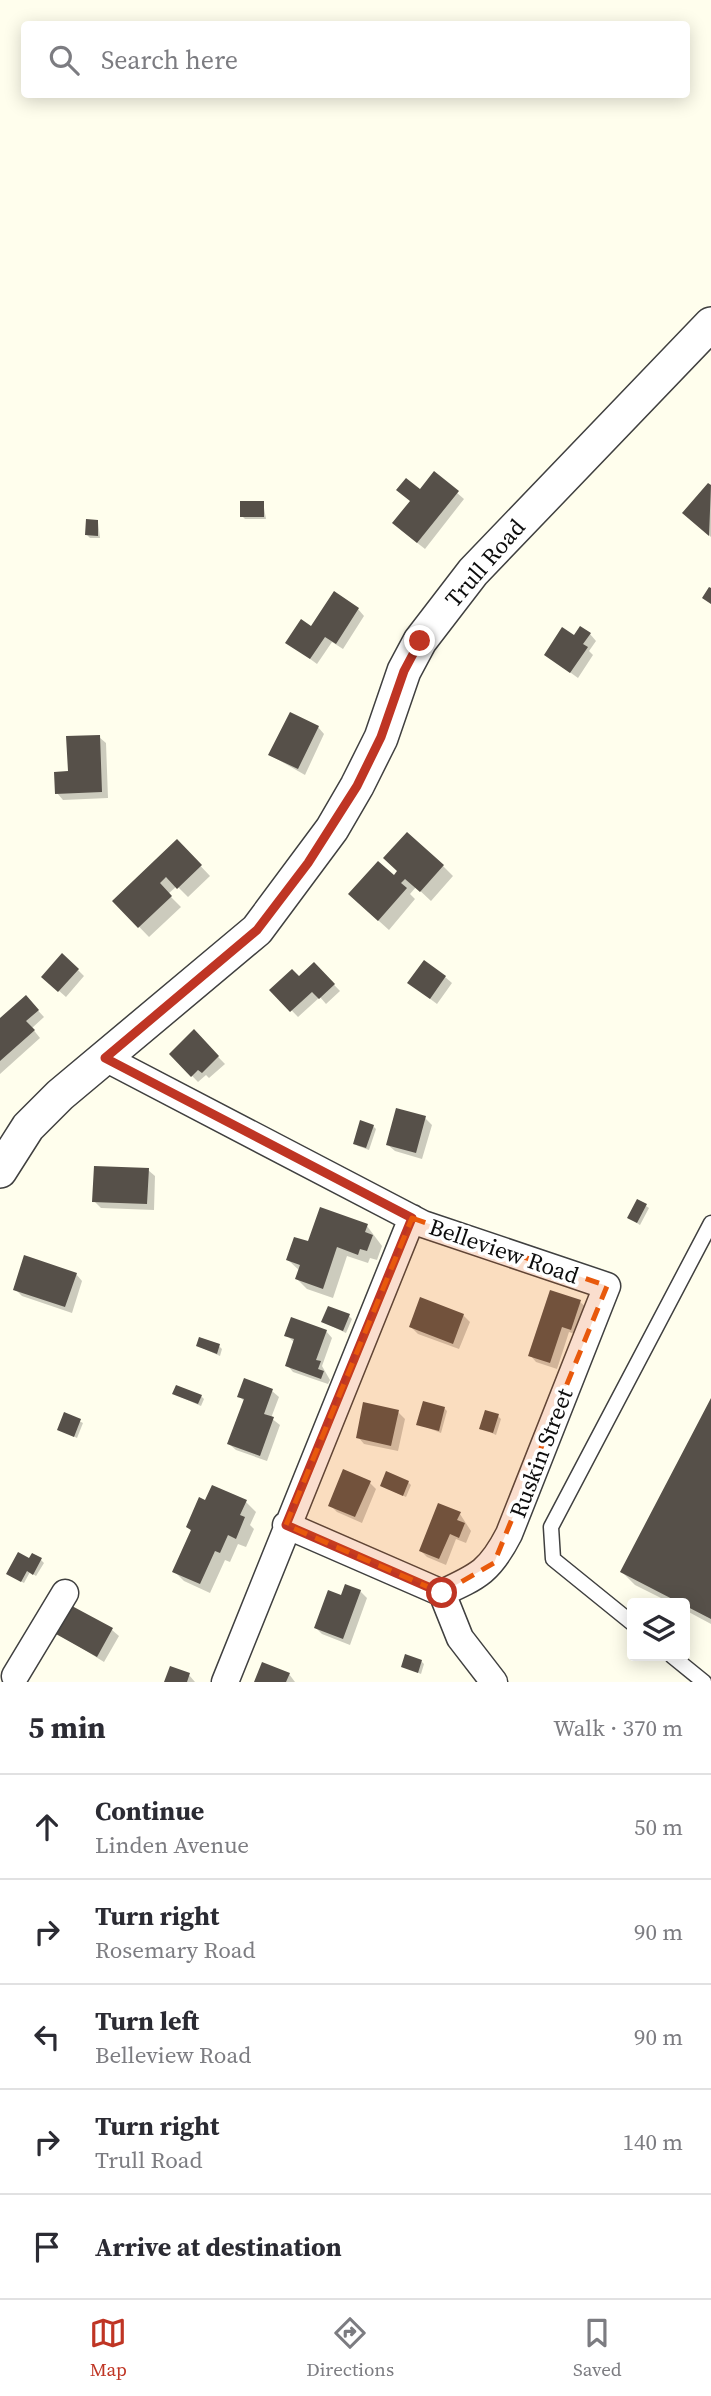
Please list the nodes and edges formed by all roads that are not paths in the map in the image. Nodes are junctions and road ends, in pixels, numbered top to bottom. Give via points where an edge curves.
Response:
1 (711, 324) edge
2 (105, 1058) junction
3 (0, 1171) edge
4 (412, 1218) junction
5 (711, 1223) edge
6 (607, 1286) joint
7 (286, 1525) junction
8 (65, 1593) dead end
9 (442, 1593) junction
10 (627, 1619) edge
11 (678, 1661) edge
12 (9, 1675) edge
13 (225, 1682) edge
14 (494, 1682) edge
15 (704, 1682) edge

1 - 2 street, Trull Road via 473,572 420,641 357,786 332,829 257,930
2 - 3 street, Trull Road via 28,1128
2 - 4 street, Belleview Road
4 - 6 street, Belleview Road
4 - 7 street
5 - 10 lane via 551,1527 554,1559
6 - 9 street, Ruskin Street via 495,1563
7 - 9 street
7 - 13 street
8 - 12 street
9 - 14 street via 460,1638
11 - 15 lane

